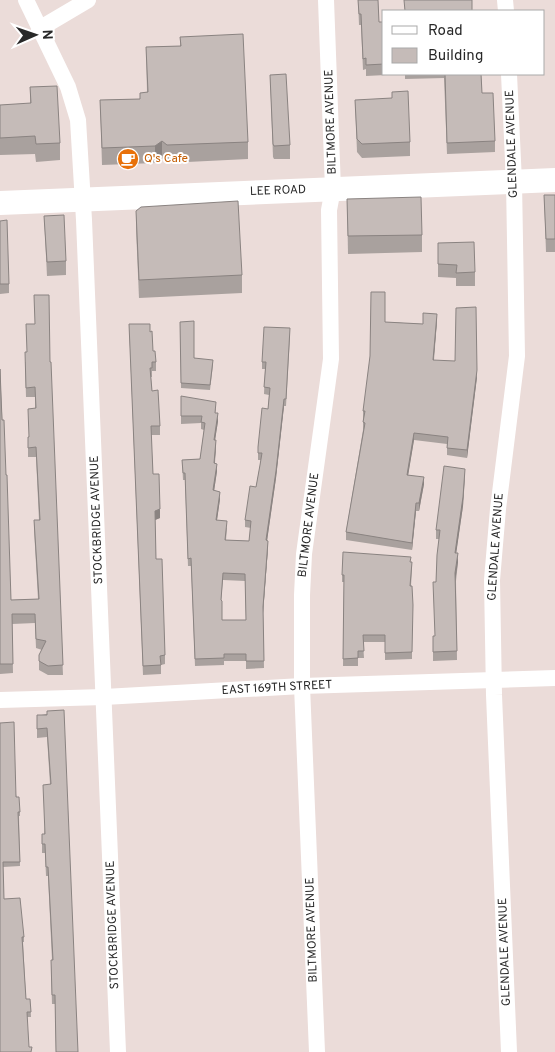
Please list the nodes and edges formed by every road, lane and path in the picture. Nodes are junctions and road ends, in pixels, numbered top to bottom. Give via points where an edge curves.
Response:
1 (26, 0) edge
2 (88, 0) edge
3 (326, 0) edge
4 (39, 29) junction
5 (509, 75) edge
6 (555, 180) edge
7 (514, 182) junction
8 (334, 189) junction
9 (83, 199) junction
10 (0, 202) edge
11 (555, 678) edge
12 (494, 680) junction
13 (302, 686) junction
14 (104, 697) junction
15 (0, 700) edge
16 (118, 1052) edge
17 (317, 1052) edge
18 (509, 1052) edge

1 - 4 street, STOCKBRIDGE AVENUE
2 - 4 street
3 - 8 street, BILTMORE AVENUE
4 - 9 street, STOCKBRIDGE AVENUE via 68,86 78,120
5 - 7 street, GLENDALE AVENUE
6 - 7 main road, LEE ROAD
7 - 8 main road, LEE ROAD
7 - 12 street, GLENDALE AVENUE via 517,356 492,580
8 - 9 main road, LEE ROAD
8 - 13 street, BILTMORE AVENUE via 329,210 331,359 304,554
9 - 10 main road, LEE ROAD
9 - 14 street, STOCKBRIDGE AVENUE
11 - 12 street, EAST 169TH STREET
12 - 13 street, EAST 169TH STREET
12 - 18 street, GLENDALE AVENUE
13 - 14 street, EAST 169TH STREET
13 - 17 street, BILTMORE AVENUE
14 - 15 street, EAST 169TH STREET
14 - 16 street, STOCKBRIDGE AVENUE

